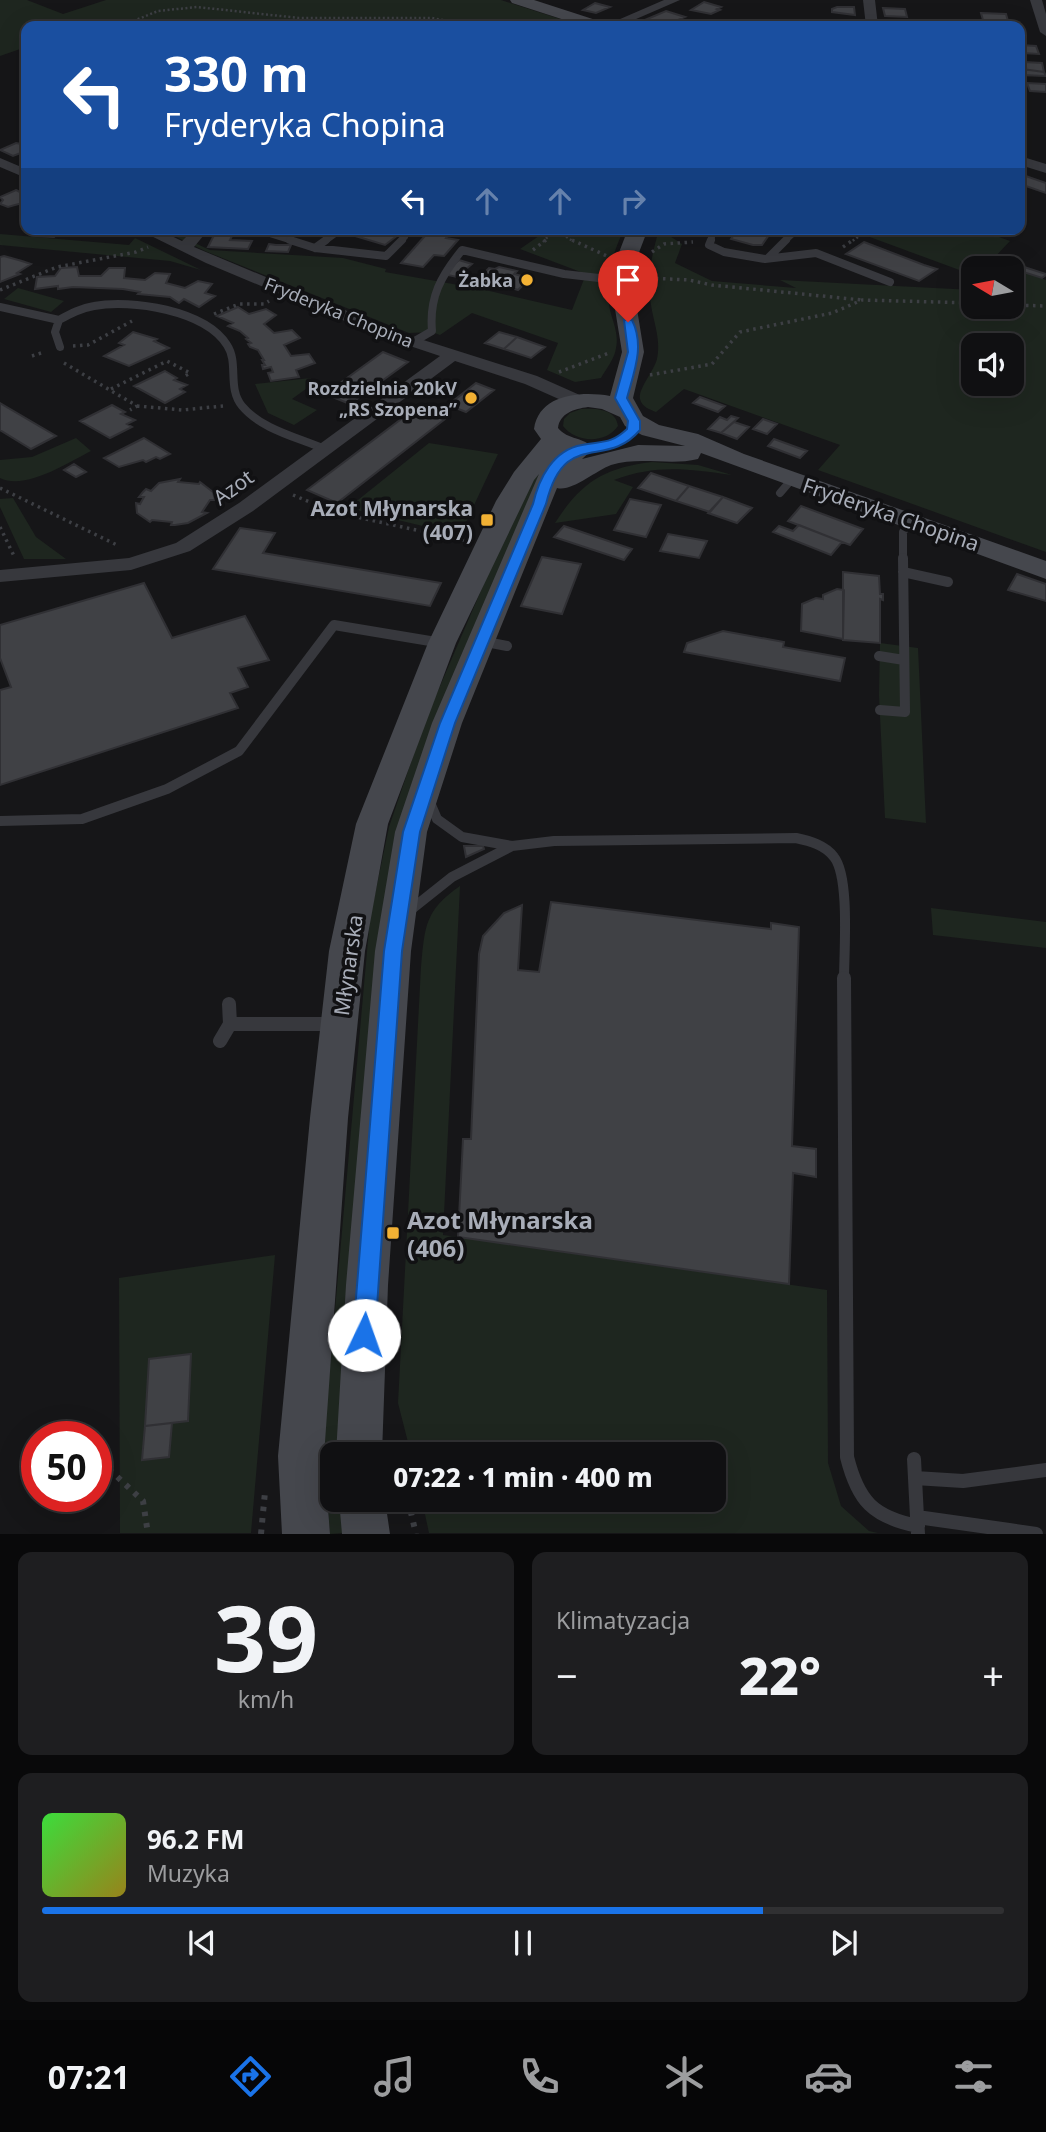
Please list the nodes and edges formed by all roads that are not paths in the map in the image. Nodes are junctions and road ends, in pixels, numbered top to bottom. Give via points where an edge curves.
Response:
1 (518, 0) edge
2 (674, 0) edge
3 (869, 0) edge
4 (1036, 0) edge
5 (583, 21) edge
6 (622, 21) edge
7 (871, 21) edge
8 (1046, 32) edge
9 (0, 162) edge
10 (1025, 162) edge
11 (1046, 169) edge
12 (21, 172) edge
13 (197, 235) edge
14 (273, 235) edge
15 (333, 235) edge
16 (637, 235) edge
17 (713, 235) edge
18 (788, 235) edge
19 (149, 236) edge
20 (405, 237) dead end
21 (183, 247) junction
22 (315, 248) junction
23 (765, 259) junction
24 (634, 269) junction
25 (890, 282) dead end
26 (0, 307) edge
27 (59, 320) junction
28 (413, 342) junction
29 (60, 347) road end
30 (452, 355) junction
31 (628, 364) junction
32 (574, 402) junction
33 (629, 424) junction
34 (554, 439) junction
35 (322, 448) junction
36 (582, 449) junction
37 (735, 458) junction
38 (539, 504) junction
39 (911, 520) junction
40 (3, 570) edge
41 (1046, 570) edge
42 (904, 572) junction
43 (948, 582) dead end
44 (442, 643) junction
45 (879, 656) dead end
46 (904, 660) junction
47 (880, 710) dead end
48 (425, 791) junction
49 (0, 821) edge
50 (512, 846) junction
51 (398, 920) junction
52 (229, 1004) dead end
53 (230, 1024) junction
54 (339, 1024) junction
55 (220, 1041) dead end
56 (360, 1442) edge
57 (914, 1459) dead end
58 (1046, 1470) edge
59 (915, 1478) junction
60 (363, 1512) edge
61 (918, 1525) edge
62 (1010, 1532) edge
63 (306, 1534) edge
64 (366, 1534) edge
65 (1036, 1534) edge

1 - 5 main road
2 - 6 street
3 - 7 street
4 - 8 street
9 - 12 street
10 - 11 street
13 - 21 street
14 - 22 lane
15 - 22 lane
16 - 24 main road
17 - 23 lane via 709,245 724,252
18 - 23 lane
19 - 21 street, Fryderyka Chopina
20 - 22 lane via 386,256
21 - 28 street, Fryderyka Chopina
23 - 25 lane via 816,253
24 - 28 lane via 564,274 462,250 440,276 429,310 432,331
24 - 31 main road via 626,309 634,352
26 - 27 lane
27 - 29 lane via 55,332
27 - 35 lane via 96,306 126,305 198,321 228,345 240,404 253,416
28 - 30 street, Fryderyka Chopina
30 - 32 street, Fryderyka Chopina
30 - 35 street, Azot
31 - 32 main road
31 - 33 main road via 621,398
32 - 33 main road, Fryderyka Chopina via 611,403
32 - 34 main road via 548,415 545,423
33 - 36 main road, Młynarska via 607,448
33 - 37 main road, Fryderyka Chopina
34 - 36 main road, Młynarska
34 - 44 main road, Młynarska via 509,501
35 - 40 street, Azot via 204,536 159,556 94,569
36 - 38 main road, Młynarska via 560,462 546,479
37 - 38 main road, Młynarska via 664,451 610,457 578,469
37 - 39 main road, Fryderyka Chopina via 786,486
38 - 48 main road, Młynarska via 494,644 447,723
39 - 41 main road, Fryderyka Chopina
39 - 42 lane via 903,532
42 - 43 lane
42 - 46 lane
44 - 49 lane via 334,625 239,751 167,789 82,819
44 - 54 main road, Młynarska via 372,824 347,951
45 - 46 lane
46 - 47 lane via 905,712
48 - 50 lane via 437,818 454,833
48 - 51 main road, Młynarska via 411,832
50 - 51 lane via 452,877
50 - 61 lane via 554,841 796,838 829,849 839,861 844,877 847,1457 852,1481 864,1502 882,1517
51 - 56 main road, Młynarska via 368,1271
52 - 53 lane
53 - 54 lane
53 - 55 lane
54 - 63 main road, Młynarska via 301,1456
57 - 59 lane
58 - 59 lane via 963,1481
59 - 61 lane
60 - 64 main road
61 - 62 lane
62 - 65 lane

